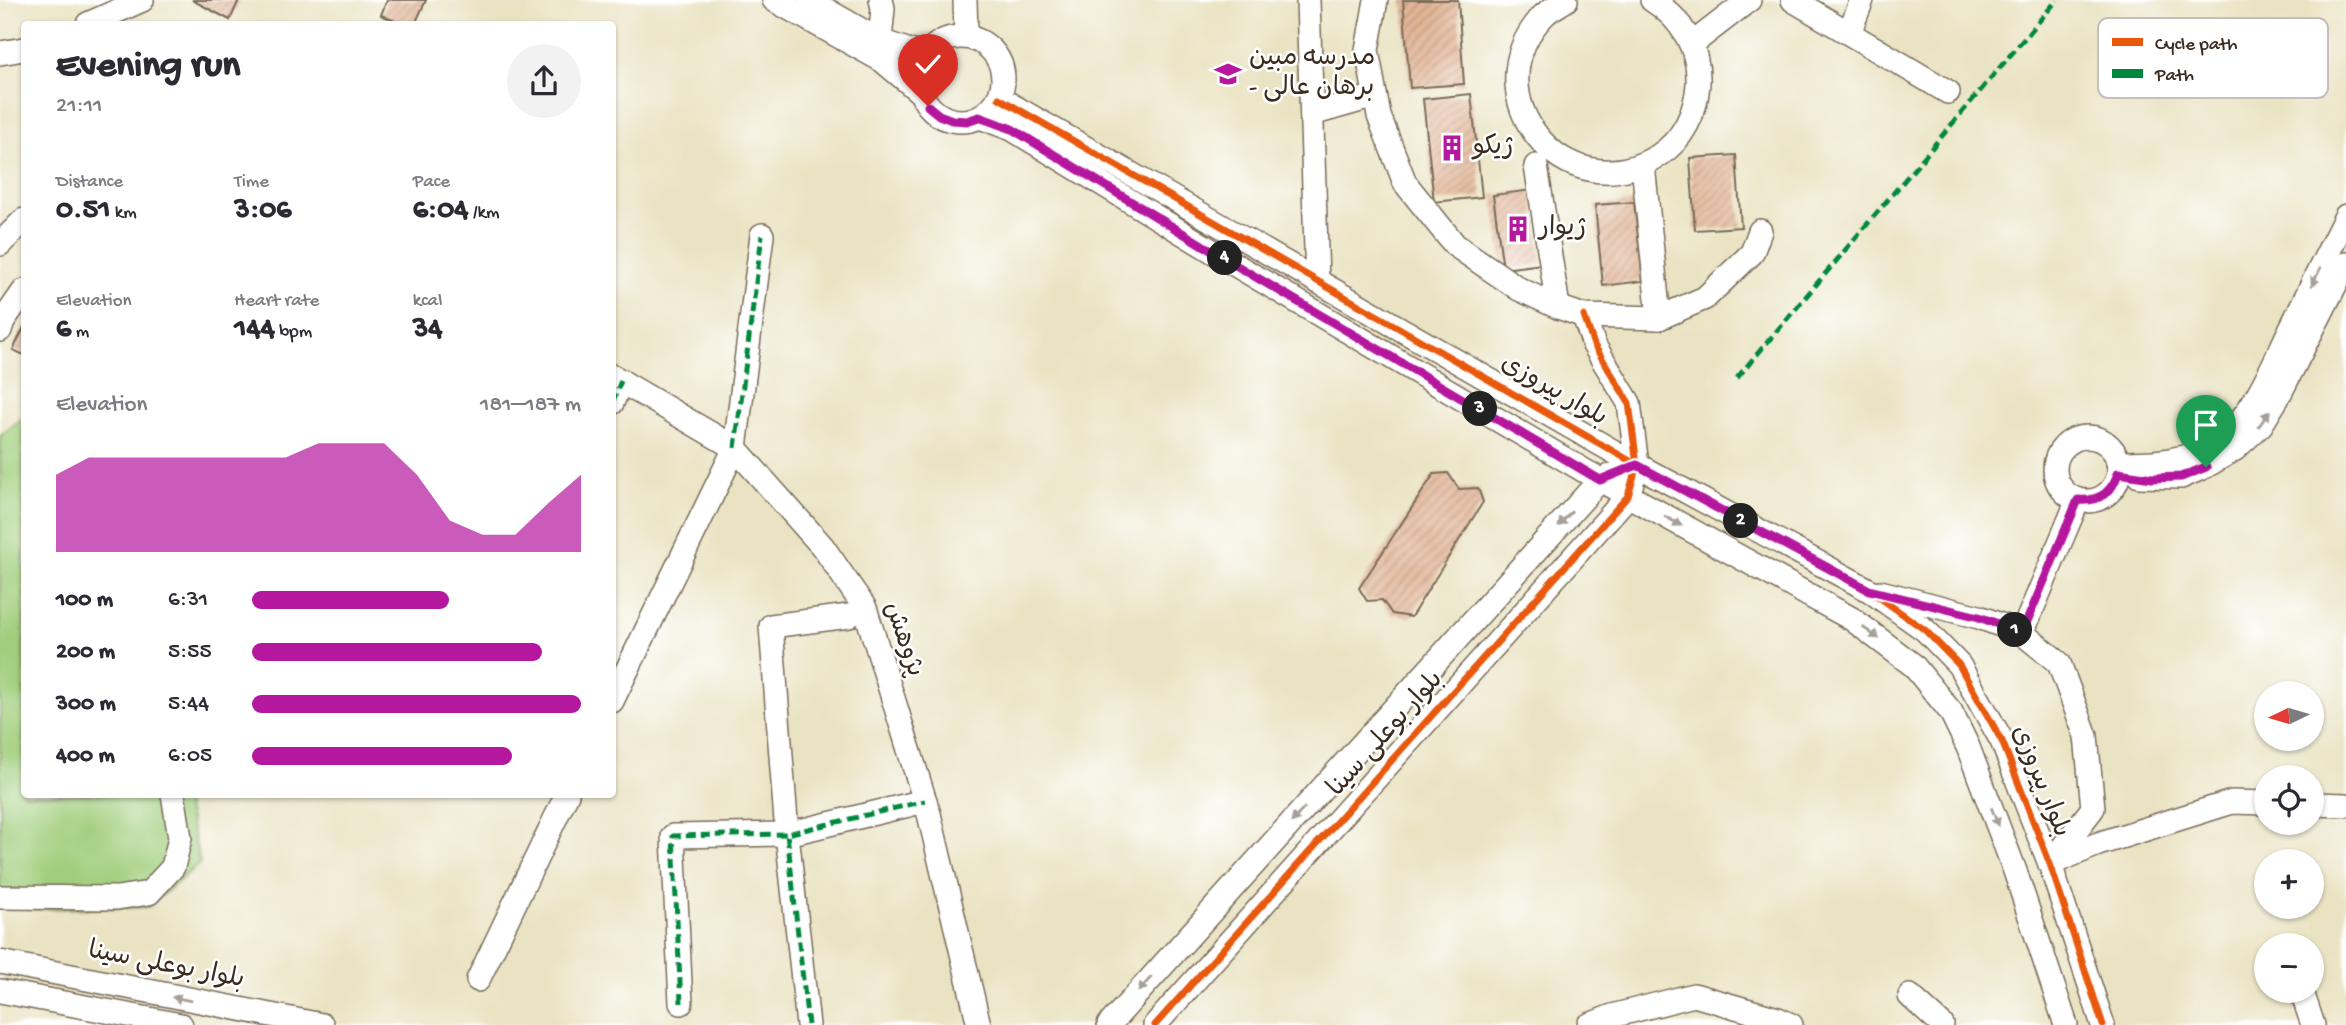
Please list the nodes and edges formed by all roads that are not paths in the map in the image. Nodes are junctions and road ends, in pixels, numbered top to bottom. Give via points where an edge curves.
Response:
1 (142, 0) edge
2 (774, 0) edge
3 (809, 0) edge
4 (881, 0) edge
5 (965, 0) edge
6 (1308, 0) edge
7 (1376, 0) edge
8 (1566, 0) edge
9 (1653, 0) edge
10 (1749, 0) edge
11 (1793, 0) edge
12 (1862, 0) edge
13 (95, 21) edge
14 (1849, 33) junction
15 (965, 36) junction
16 (880, 41) junction
17 (1692, 44) junction
18 (21, 50) edge
19 (0, 53) edge
20 (925, 56) junction
21 (1948, 92) dead end
22 (921, 93) junction
23 (1375, 96) junction
24 (999, 98) junction
25 (1312, 114) junction
26 (979, 117) junction
27 (1643, 165) junction
28 (1536, 166) dead end
29 (2346, 216) edge
30 (21, 223) edge
31 (1760, 231) dead end
32 (762, 235) dead end
33 (0, 244) edge
34 (2346, 264) edge
35 (1317, 281) junction
36 (21, 295) edge
37 (1558, 307) junction
38 (1584, 316) junction
39 (1659, 317) junction
40 (0, 330) edge
41 (617, 378) edge
42 (735, 448) junction
43 (1637, 465) junction
44 (2118, 468) junction
45 (1600, 480) junction
46 (1628, 496) junction
47 (2078, 500) junction
48 (1869, 590) junction
49 (849, 616) dead end
50 (2022, 633) junction
51 (616, 693) edge
52 (174, 798) edge
53 (565, 798) edge
54 (925, 801) junction
55 (2254, 803) edge
56 (2324, 804) edge
57 (2346, 805) edge
58 (787, 834) junction
59 (2050, 864) junction
60 (0, 897) edge
61 (0, 962) edge
62 (478, 980) dead end
63 (107, 984) junction
64 (0, 991) edge
65 (1910, 996) dead end
66 (681, 1003) dead end
67 (2306, 1003) edge
68 (104, 1010) junction
69 (181, 1025) edge
70 (322, 1025) edge
71 (808, 1025) edge
72 (979, 1025) edge
73 (1109, 1025) edge
74 (1155, 1025) edge
75 (1589, 1025) edge
76 (1791, 1025) edge
77 (1942, 1025) edge
78 (2066, 1025) edge
79 (2104, 1025) edge
80 (2313, 1025) edge

1 - 13 street
2 - 22 street via 883,61
3 - 16 street
4 - 16 street
5 - 15 street
6 - 25 street
7 - 23 street via 1367,50
8 - 27 street via 1544,15 1526,40 1517,71 1519,102 1532,131 1554,154 1582,168 1613,172
9 - 17 street via 1676,19
10 - 17 street
11 - 14 street
12 - 14 street
14 - 21 street
15 - 20 street via 936,44
15 - 24 street via 981,41 998,59 1003,82
16 - 20 street
17 - 27 street via 1699,72 1697,101 1687,128 1668,150
18 - 19 street
20 - 22 street via 920,67
22 - 26 street via 939,115 967,121
23 - 25 street
23 - 37 street via 1378,117 1405,183 1455,244 1518,289
24 - 26 street
24 - 35 street, بلوار پیروزی
25 - 35 street
26 - 45 street, بلوار پیروزی via 1012,129
27 - 39 street
28 - 37 street
29 -> 44 street via 2242,419 2219,441 2189,457
30 - 33 street
31 - 39 street via 1752,253 1705,298
32 - 42 street
44 -> 34 street via 2152,478 2181,477 2235,449 2261,425 2277,399
35 - 43 street, بلوار پیروزی
36 - 40 street
37 - 38 street
38 - 39 street
38 - 43 street via 1594,345 1629,403
41 - 42 street, پژوهش
42 - 51 street
42 - 54 street, پژوهش via 822,547 864,608
43 - 45 street, بلوار بوعلی سینا
43 - 46 street, بلوار بوعلی سینا
43 - 48 street, بلوار پیروزی
44 - 47 street via 2109,492 2089,501
44 - 47 street via 2108,445 2100,439 2079,437 2062,448 2054,468 2056,478 2061,488
45 - 46 street, بلوار پیروزی
45 -> 73 street, بلوار بوعلی سینا
46 - 74 street, بلوار بوعلی سینا
46 -> 78 street, بلوار پیروزی via 1852,619 1913,664 1931,685 1968,747
47 - 50 street
48 - 50 street via 1979,617
48 - 59 street, بلوار پیروزی via 1925,630 1959,665 2002,741
49 - 58 street via 771,626
50 - 59 street via 2059,663 2086,736 2093,808
52 - 60 street via 180,838 173,867 149,893 117,898
53 - 62 street
54 - 58 street
54 - 72 street, پژوهش
55 - 59 street via 2232,802
56 - 57 street
58 - 66 street via 673,836
58 - 71 street
59 - 79 street, بلوار پیروزی
61 - 63 street, بلوار بوعلی سینا
63 - 68 street
70 -> 63 street, بلوار بوعلی سینا
64 - 68 street, بلوار بوعلی سینا
65 - 77 street
67 - 80 street
68 - 69 street, بلوار بوعلی سینا
75 - 76 street via 1694,995

